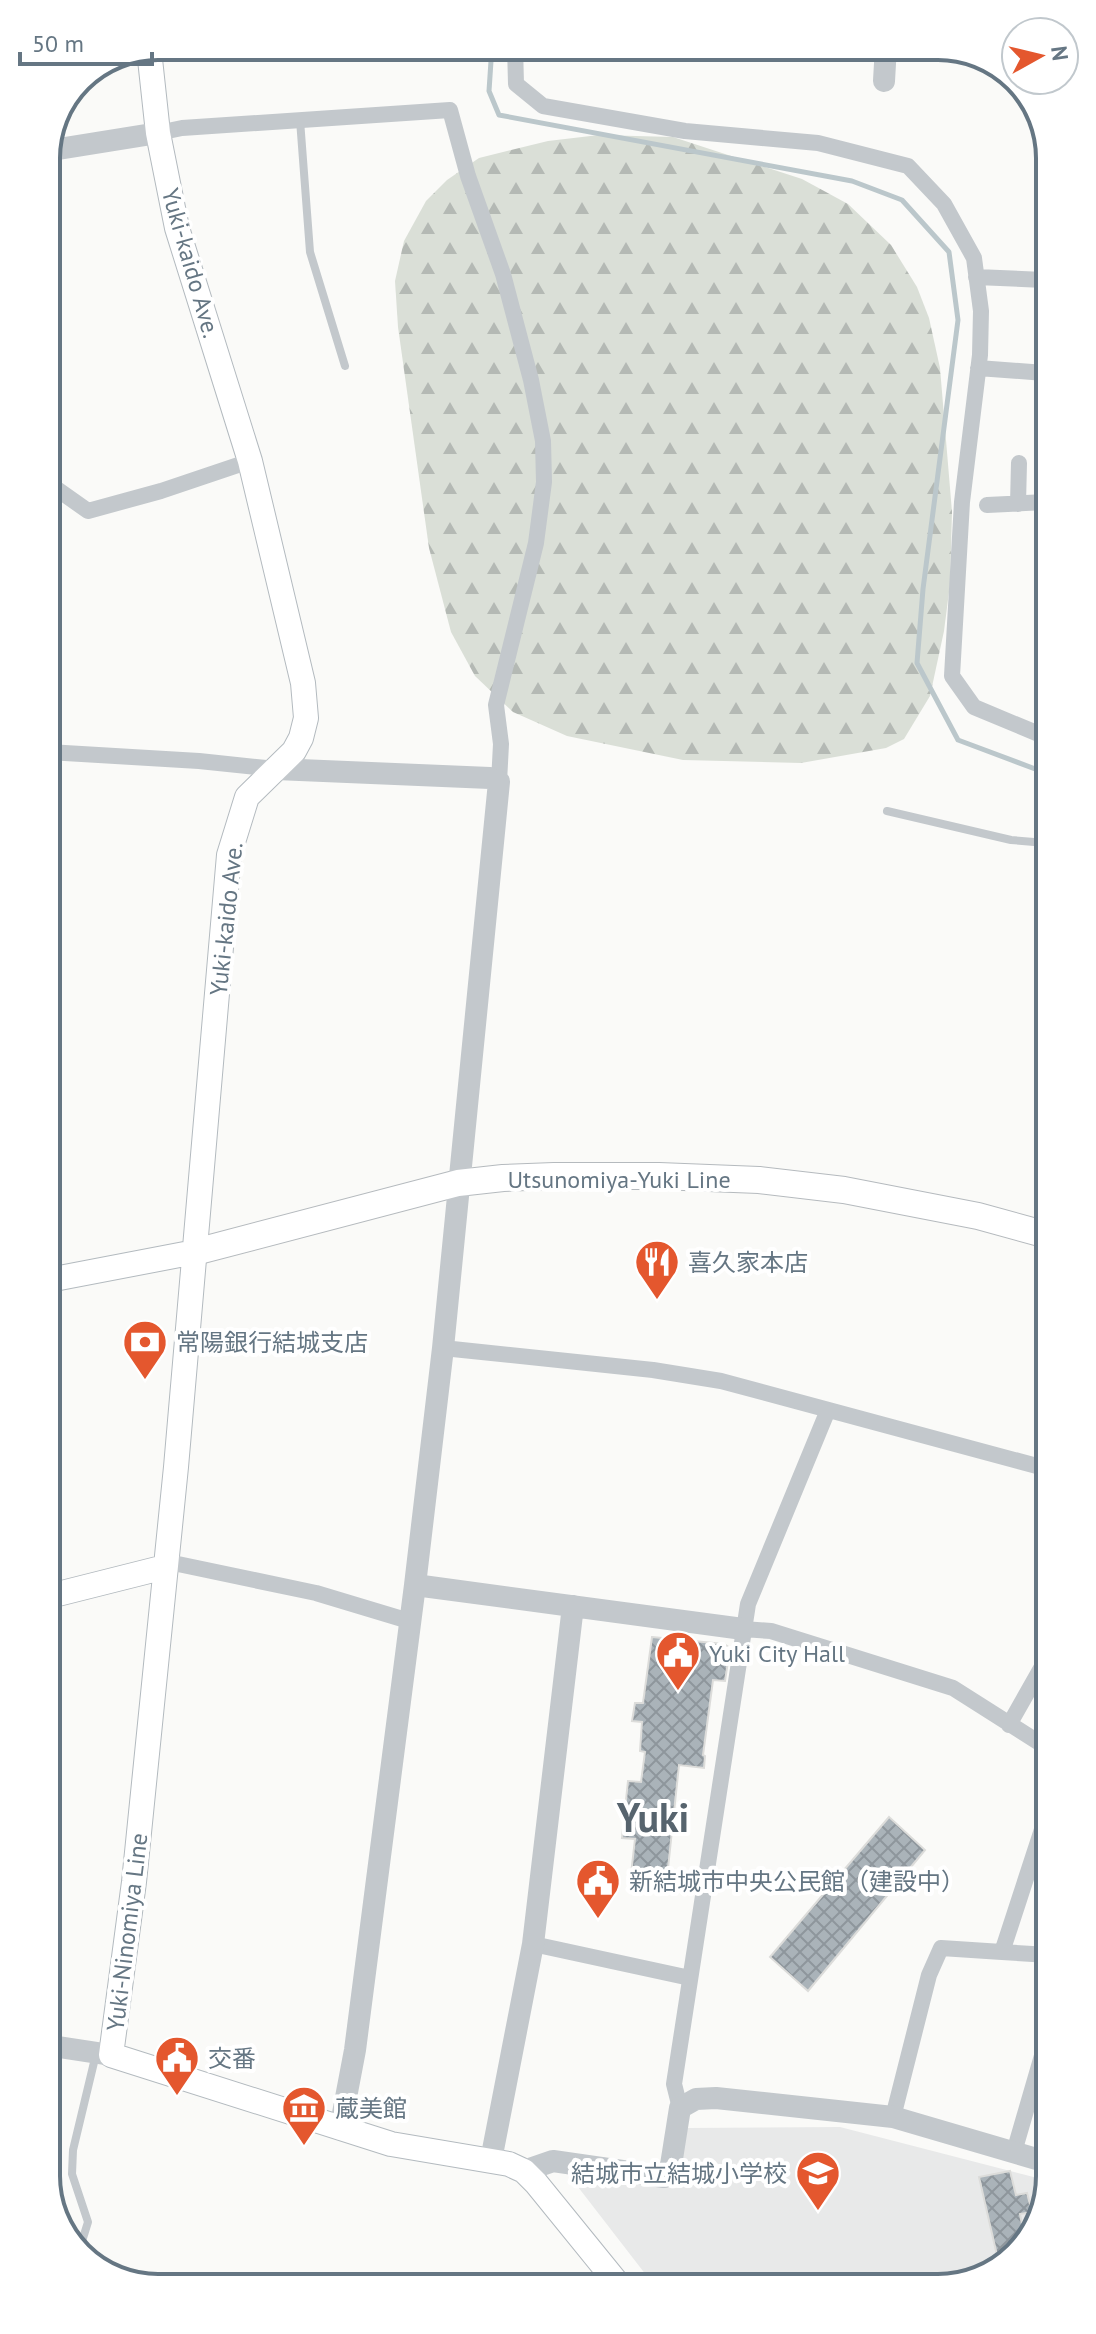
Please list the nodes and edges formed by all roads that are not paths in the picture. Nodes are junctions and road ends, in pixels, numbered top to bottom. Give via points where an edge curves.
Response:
1 (515, 60) edge
2 (885, 60) edge
3 (150, 61) edge
4 (884, 81) dead end
5 (300, 120) junction
6 (158, 133) junction
7 (60, 149) edge
8 (976, 277) junction
9 (1036, 280) edge
10 (345, 366) dead end
11 (978, 368) junction
12 (1036, 372) edge
13 (250, 461) junction
14 (1019, 463) dead end
15 (60, 491) edge
16 (1036, 503) edge
17 (1018, 504) junction
18 (987, 505) dead end
19 (1036, 733) edge
20 (60, 753) edge
21 (276, 769) junction
22 (499, 782) junction
23 (887, 811) dead end
24 (1036, 842) edge
25 (458, 1183) junction
26 (1036, 1232) edge
27 (195, 1252) junction
28 (60, 1278) edge
29 (443, 1348) junction
30 (828, 1410) junction
31 (1036, 1466) edge
32 (165, 1567) junction
33 (415, 1585) junction
34 (60, 1587) edge
35 (573, 1606) junction
36 (409, 1621) junction
37 (743, 1629) junction
38 (1036, 1677) edge
39 (1009, 1725) junction
40 (1036, 1741) edge
41 (1036, 1848) edge
42 (533, 1944) junction
43 (1002, 1952) junction
44 (1036, 1954) edge
45 (690, 1978) junction
46 (60, 2047) edge
47 (104, 2054) junction
48 (1036, 2076) edge
49 (680, 2108) junction
50 (893, 2117) junction
51 (340, 2129) junction
52 (1014, 2152) junction
53 (1036, 2159) edge
54 (491, 2160) junction
55 (524, 2171) junction
56 (83, 2239) edge
57 (610, 2274) edge

1 - 8 street via 516,84 543,106 685,131 818,143 908,166 944,204 974,258
2 - 4 street
3 - 6 main road, Yuki-kaido Ave.
5 - 6 street
5 - 10 lane via 310,252
5 - 22 street via 450,110 503,274 531,380 543,441 544,482 536,543 496,705
6 - 7 street
6 - 13 main road, Yuki-kaido Ave. via 177,228
8 - 9 street
8 - 11 street via 981,311
11 - 12 street
11 - 19 street via 962,502 952,676 974,707
13 - 15 street via 88,511
13 - 21 main road, Yuki-kaido Ave. via 303,683 306,718 294,751
14 - 17 street
16 - 17 street
17 - 18 street
20 - 21 street
21 - 22 street
21 - 27 main road, Yuki-kaido Ave. via 247,797 229,855
22 - 25 street
23 - 24 lane
25 - 26 main road, Utsunomiya-Yuki Line via 554,1176 759,1180 859,1192
25 - 27 main road, Utsunomiya-Yuki Line
25 - 29 street
27 - 28 main road
27 - 32 main road, Yuki-kaido Ave.
29 - 30 street via 653,1370
29 - 33 street
30 - 31 street
30 - 37 street via 748,1604
32 - 34 main road
32 - 36 street via 178,1564 316,1593
32 - 47 main road, Yuki-Ninomiya Line via 134,1882
33 - 35 street
33 - 36 street
35 - 37 street
35 - 42 street
36 - 51 street via 355,2050
37 - 39 street via 771,1631 953,1688
37 - 45 street
38 - 39 street
39 - 40 street
41 - 43 street
42 - 45 street
42 - 54 street
43 - 44 street
43 - 50 street via 941,1948 929,1975
45 - 49 street via 674,2084
46 - 47 street
47 - 51 main road, Yuki-Ninomiya Line
47 - 56 lane via 73,2150 72,2174 88,2222
48 - 52 street
49 - 50 street via 696,2099 716,2098
49 - 55 street via 671,2165 664,2177 553,2161
50 - 52 street
51 - 54 main road, Yuki-Ninomiya Line via 391,2144
52 - 53 street
54 - 55 main road, Yuki-Ninomiya Line
55 - 57 main road

